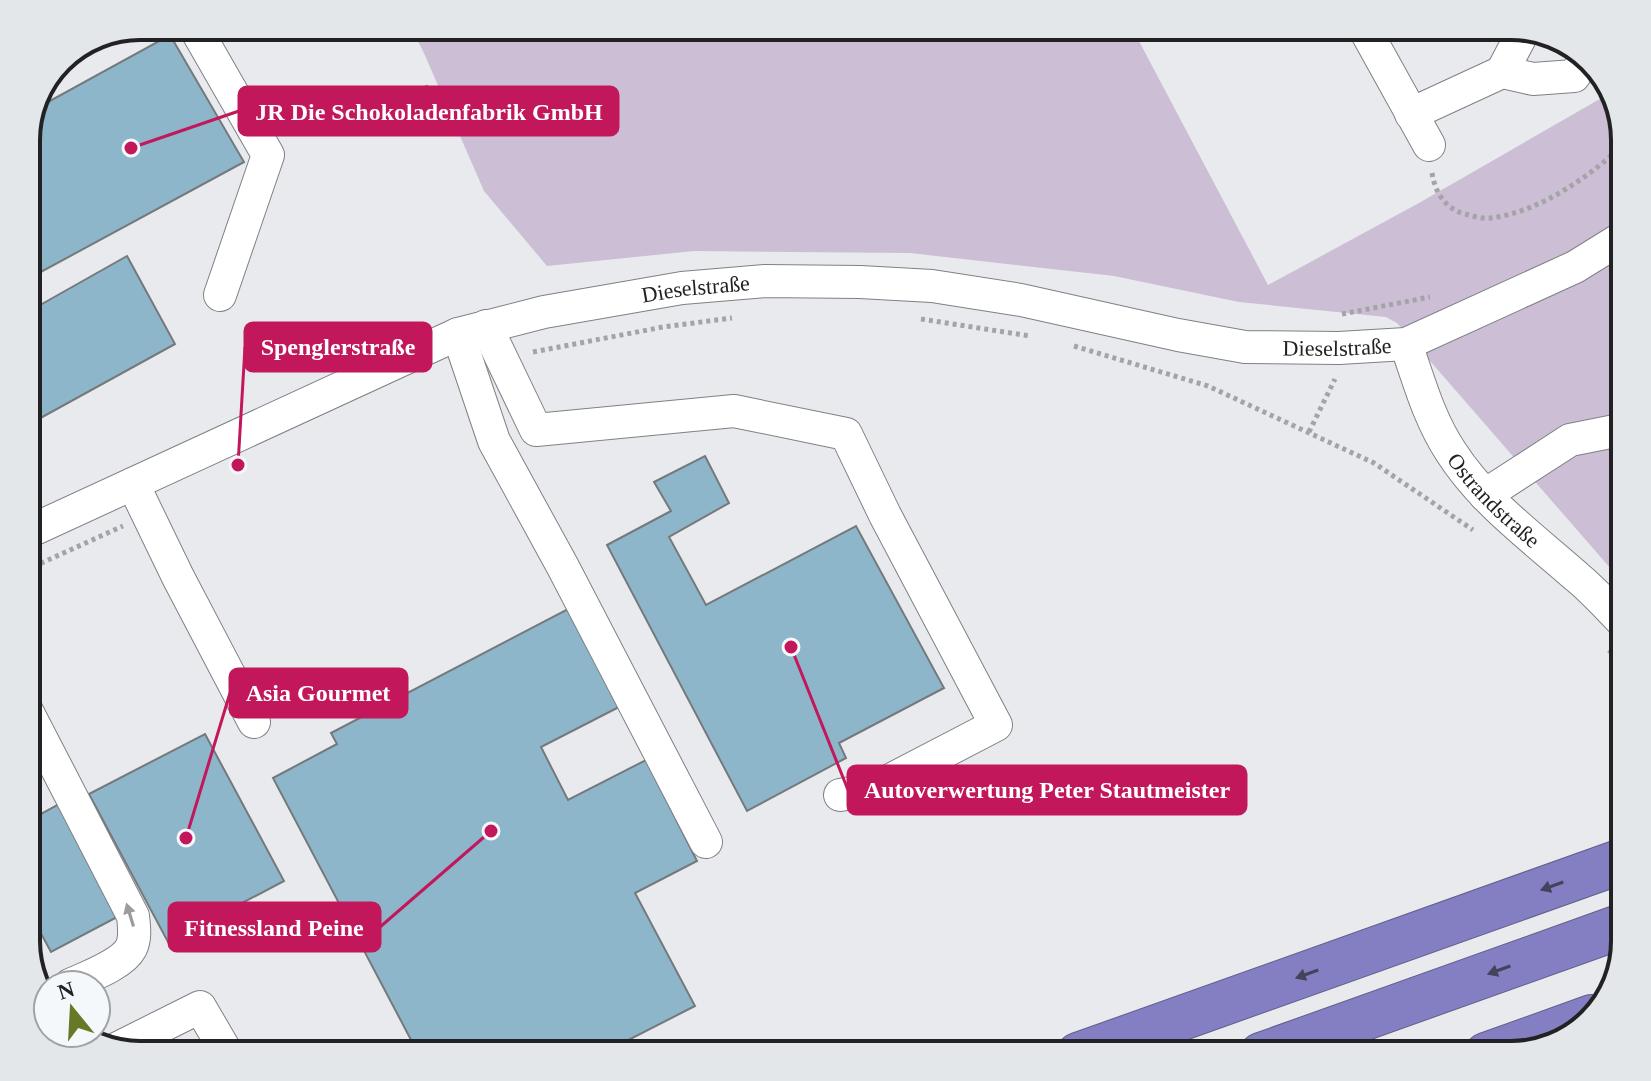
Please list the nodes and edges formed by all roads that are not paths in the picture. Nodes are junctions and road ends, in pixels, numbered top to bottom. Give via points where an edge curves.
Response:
1 (202, 40) edge
2 (1371, 40) edge
3 (1518, 41) edge
4 (1580, 67) edge
5 (1502, 72) junction
6 (1411, 114) junction
7 (1429, 145) road end
8 (1611, 245) edge
9 (220, 295) dead end
10 (472, 330) junction
11 (1406, 344) junction
12 (1611, 432) edge
13 (133, 484) junction
14 (1485, 495) junction
15 (40, 527) edge
16 (1611, 629) edge
17 (254, 722) dead end
18 (40, 735) edge
19 (840, 795) dead end
20 (706, 842) dead end
21 (1611, 865) edge
22 (1611, 930) edge
23 (103, 969) edge
24 (1558, 1029) edge
25 (1531, 1039) edge
26 (133, 1040) edge
27 (220, 1041) edge
28 (1117, 1041) edge
29 (1300, 1041) edge

1 - 9 street via 268,155
2 - 6 street
3 - 5 street
4 - 5 street via 1574,76 1533,79
5 - 6 street
6 - 7 street
8 - 11 street via 1575,267
10 - 11 street, Dieselstraße via 682,288 765,281 860,282 932,286 1021,300 1245,347
10 - 13 street, Dieselstraße
10 - 19 street via 501,359 536,430 734,411 846,434 996,725 873,789
10 - 20 street via 494,441
11 - 14 street, Ostrandstraße via 1449,449
12 - 14 street via 1570,440
13 - 15 street, Dieselstraße
13 - 17 street
14 - 16 street, Ostrandstraße via 1579,579
23 -> 18 street via 131,948 133,916
21 -> 28 highway
22 -> 29 highway
24 - 25 highway
26 - 27 street via 200,1007

